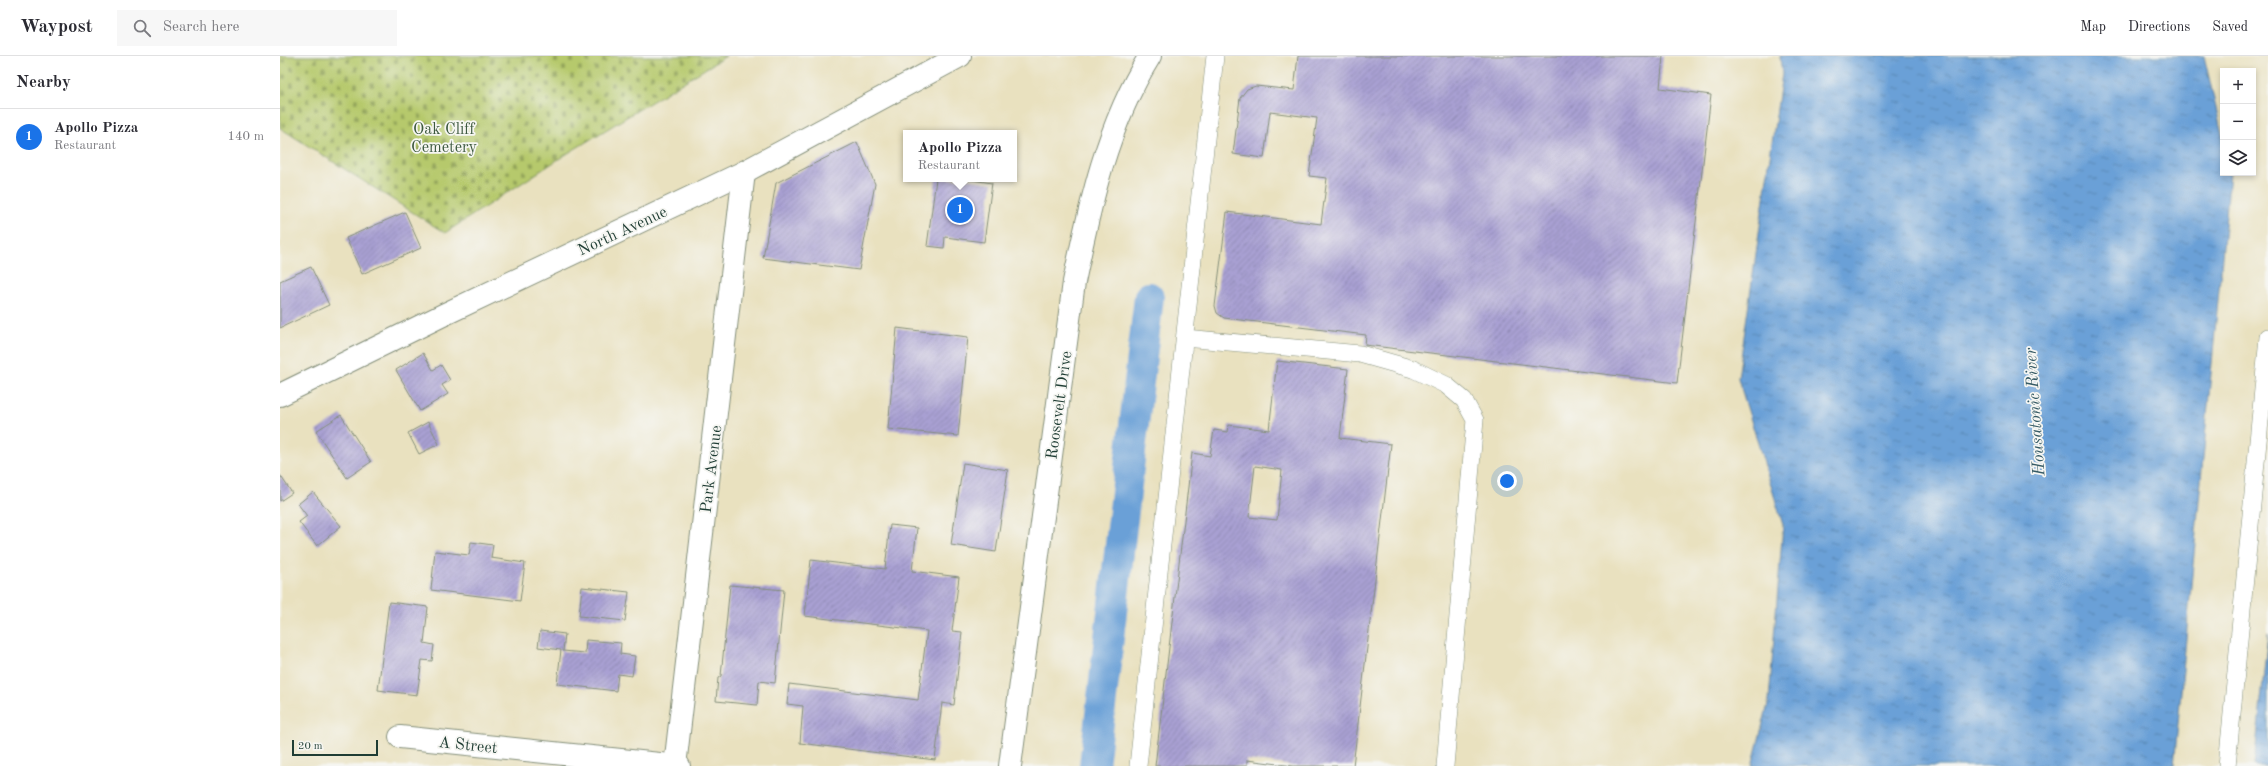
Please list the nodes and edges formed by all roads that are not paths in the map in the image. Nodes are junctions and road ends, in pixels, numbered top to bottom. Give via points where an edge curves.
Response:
1 (960, 56) edge
2 (1150, 56) edge
3 (1215, 56) edge
4 (744, 172) junction
5 (2268, 337) edge
6 (1185, 338) junction
7 (280, 395) edge
8 (400, 737) dead end
9 (676, 766) edge
10 (1010, 766) edge
11 (1138, 766) edge
12 (1445, 766) edge
13 (2228, 766) edge

1 - 4 street, North Avenue
2 - 10 street, Roosevelt Drive via 1118,117 1090,203 1074,282
3 - 6 lane
4 - 7 street, North Avenue via 443,314
4 - 9 street, Park Avenue
5 - 13 lane
6 - 11 lane
6 - 12 lane via 1360,354 1413,369 1446,385 1464,400 1474,420
8 - 9 street, A Street

